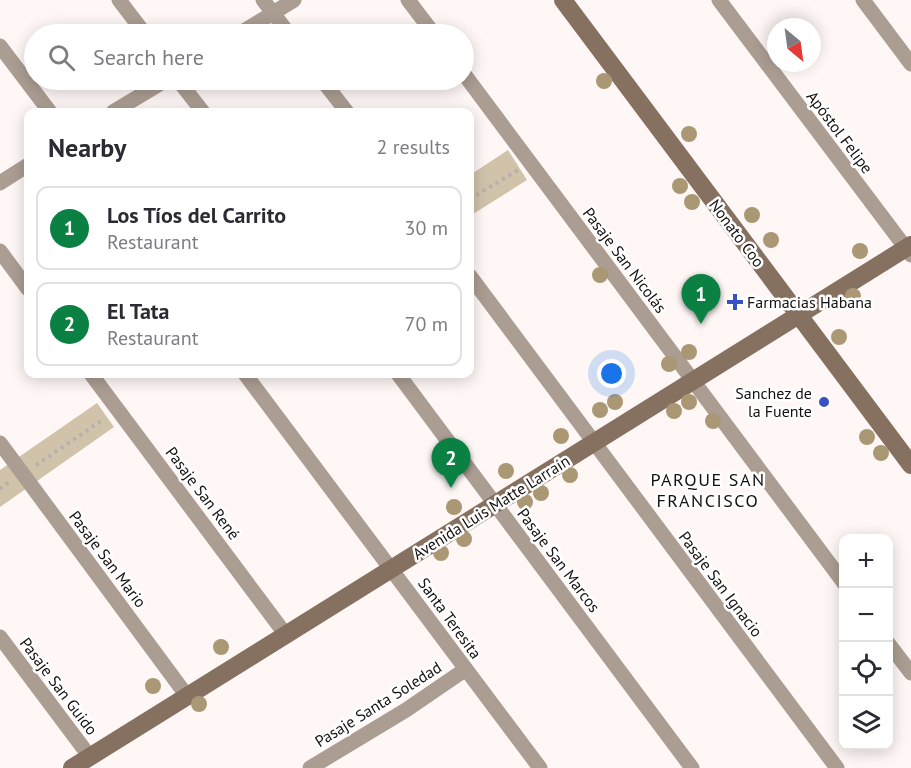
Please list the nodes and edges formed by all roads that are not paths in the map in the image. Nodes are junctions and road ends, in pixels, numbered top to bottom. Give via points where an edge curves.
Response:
1 (119, 0) edge
2 (263, 0) edge
3 (294, 0) edge
4 (408, 0) edge
5 (563, 0) edge
6 (719, 0) edge
7 (863, 0) edge
8 (273, 13) junction
9 (137, 24) edge
10 (255, 24) edge
11 (281, 24) edge
12 (426, 24) edge
13 (0, 46) edge
14 (911, 64) edge
15 (24, 78) edge
16 (474, 87) edge
17 (33, 90) edge
18 (149, 90) edge
19 (186, 90) edge
20 (330, 90) edge
21 (47, 108) edge
22 (120, 108) edge
23 (200, 108) edge
24 (344, 108) edge
25 (24, 168) edge
26 (0, 183) edge
27 (909, 250) edge
28 (0, 251) edge
29 (474, 281) edge
30 (24, 284) edge
31 (799, 315) junction
32 (94, 378) edge
33 (248, 378) edge
34 (401, 378) edge
35 (693, 381) junction
36 (0, 443) edge
37 (594, 443) junction
38 (911, 465) edge
39 (495, 504) junction
40 (392, 569) junction
41 (839, 578) edge
42 (286, 635) junction
43 (0, 637) edge
44 (893, 650) edge
45 (465, 669) junction
46 (911, 673) edge
47 (188, 696) junction
48 (90, 757) junction
49 (538, 767) edge
50 (72, 768) edge
51 (310, 768) edge
52 (692, 768) edge
53 (837, 768) edge

1 - 9 street
2 - 8 street
3 - 8 street
4 - 12 street
5 - 31 street, Nonato Coo
6 - 27 street, Apóstol Felipe
7 - 14 street
8 - 10 street
8 - 11 street
13 - 15 street
16 - 35 street, Pasaje San Nicolás
17 - 21 street
18 - 22 street
19 - 23 street
20 - 24 street
25 - 26 street
27 - 31 street, Avenida Luis Matte Larraín
28 - 30 street
29 - 37 street, Pasaje San Ignacio
31 - 35 street, Avenida Luis Matte Larraín
31 - 38 street, Nonato Coo
32 - 42 street, Pasaje San René
33 - 40 street, Santa Teresita
34 - 39 street, Pasaje San Marcos
35 - 37 street, Avenida Luis Matte Larraín
35 - 41 street, Pasaje San Nicolás
36 - 47 street, Pasaje San Mario
37 - 39 street, Avenida Luis Matte Larraín
37 - 53 street, Pasaje San Ignacio
39 - 40 street, Avenida Luis Matte Larraín
39 - 52 street, Pasaje San Marcos
40 - 42 street, Avenida Luis Matte Larraín
40 - 45 street, Santa Teresita
42 - 47 street, Avenida Luis Matte Larraín
43 - 48 street, Pasaje San Guido
44 - 46 street
45 - 49 street, Santa Teresita
45 - 51 street, Pasaje Santa Soledad
47 - 48 street, Avenida Luis Matte Larraín
48 - 50 street, Avenida Luis Matte Larraín

